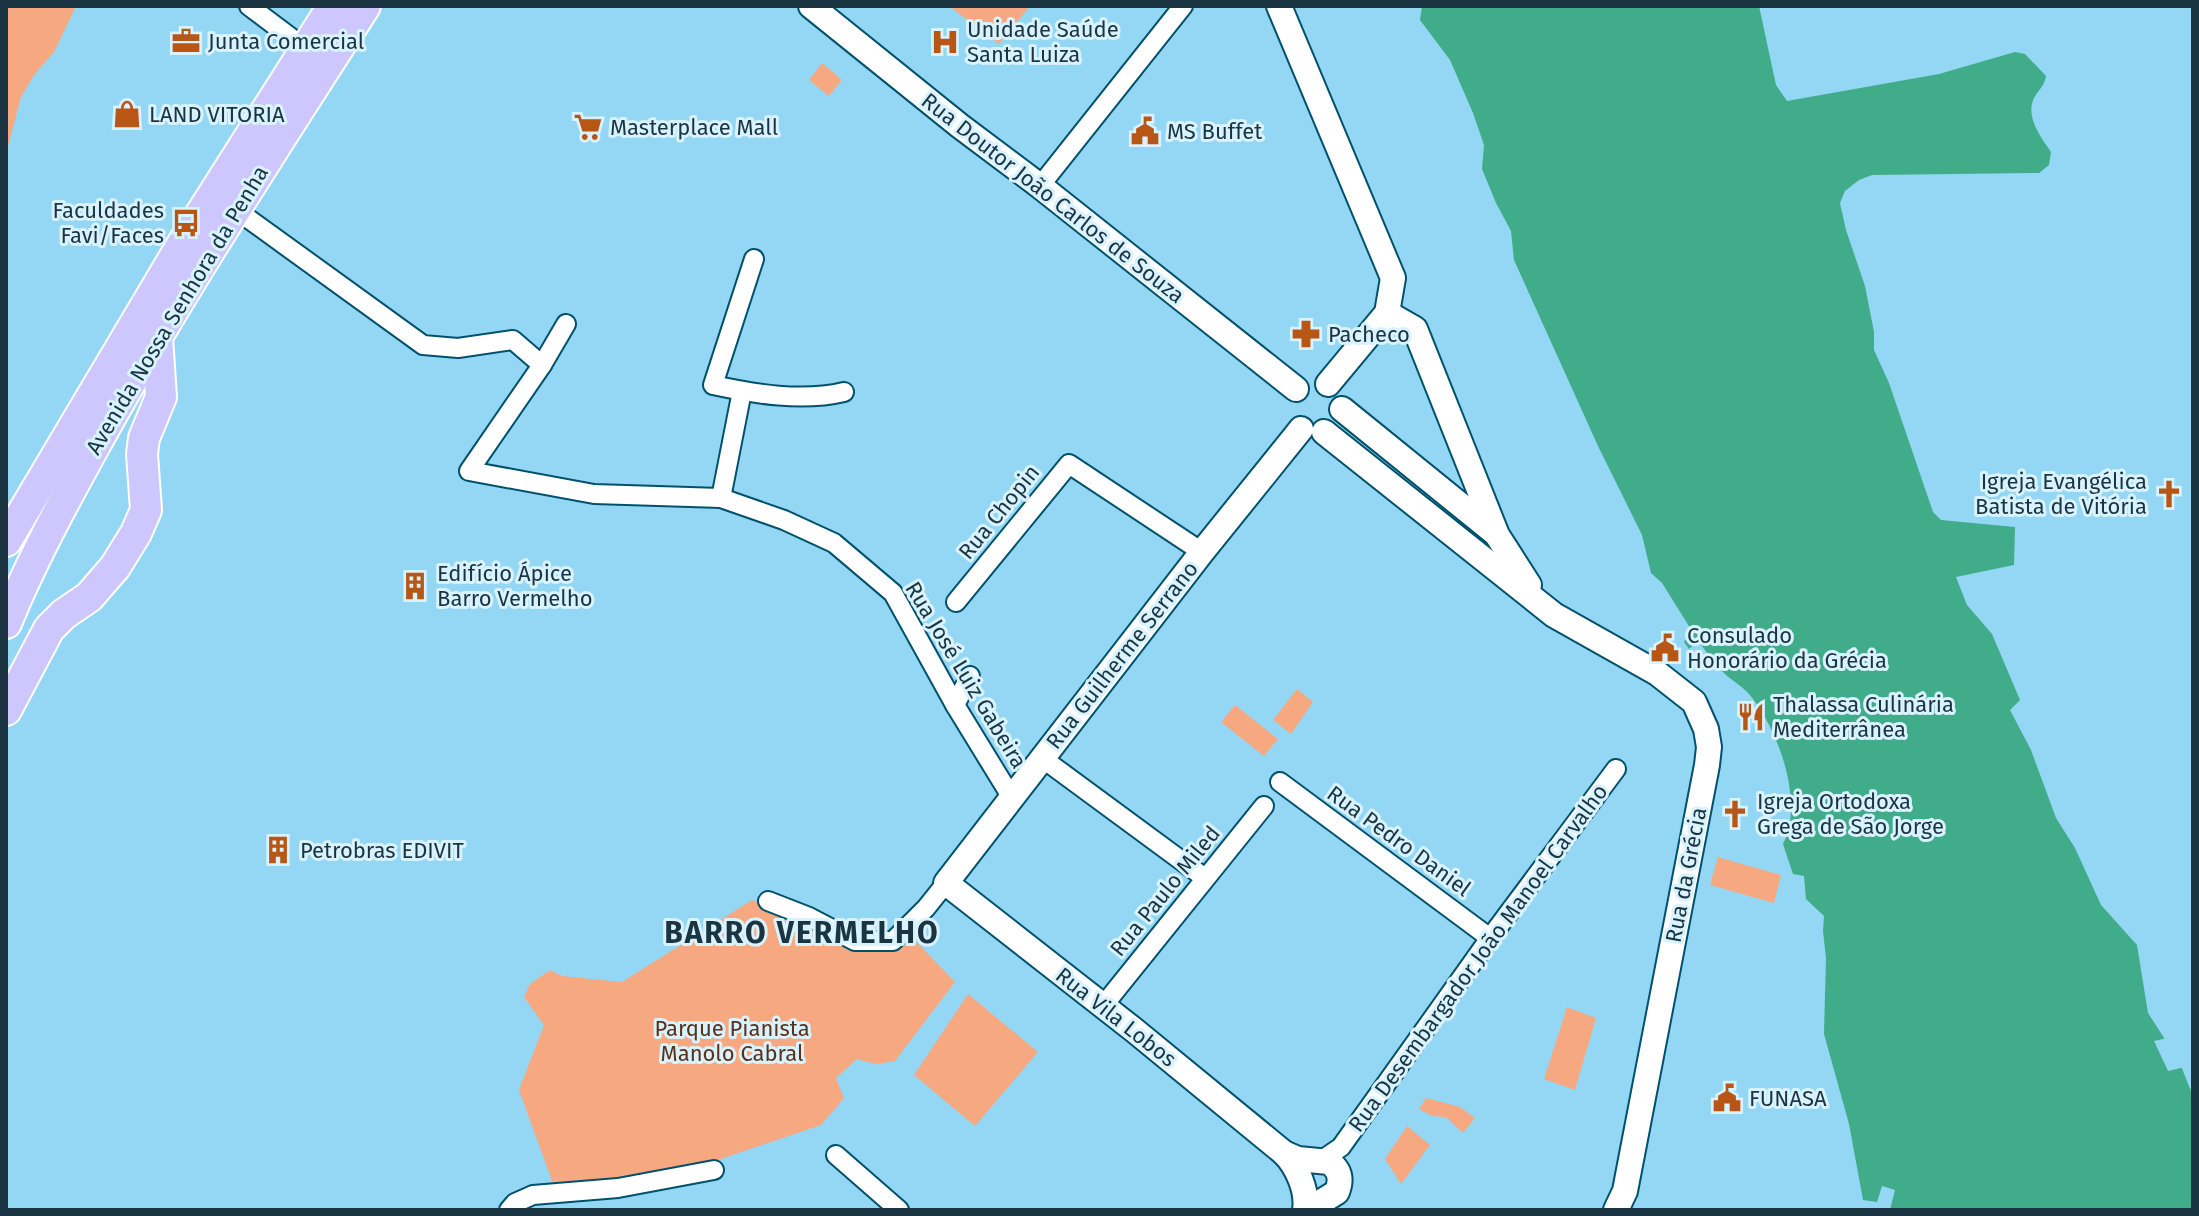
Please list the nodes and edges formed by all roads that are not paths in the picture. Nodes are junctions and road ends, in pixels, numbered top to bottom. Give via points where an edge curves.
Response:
1 (249, 6) edge
2 (333, 6) edge
3 (365, 6) edge
4 (811, 6) edge
5 (1183, 6) edge
6 (1279, 6) edge
7 (306, 49) junction
8 (1040, 186) junction
9 (235, 209) junction
10 (754, 259) dead end
11 (1387, 313) junction
12 (566, 324) dead end
13 (157, 337) junction
14 (542, 365) junction
15 (132, 379) junction
16 (101, 382) junction
17 (1328, 384) junction
18 (1296, 389) junction
19 (742, 391) junction
20 (844, 392) dead end
21 (1342, 409) junction
22 (155, 415) junction
23 (1313, 431) junction
24 (721, 498) junction
25 (1497, 535) junction
26 (6, 541) edge
27 (1202, 552) junction
28 (956, 602) dead end
29 (1554, 615) junction
30 (6, 623) edge
31 (970, 676) dead end
32 (955, 705) junction
33 (6, 710) edge
34 (1042, 758) junction
35 (1616, 769) dead end
36 (1280, 782) dead end
37 (1012, 798) junction
38 (1264, 806) dead end
39 (1205, 878) junction
40 (946, 883) junction
41 (768, 901) dead end
42 (1490, 938) junction
43 (1103, 1006) junction
44 (1284, 1153) junction
45 (836, 1155) dead end
46 (1329, 1160) junction
47 (714, 1170) dead end
48 (1308, 1198) edge
49 (509, 1210) edge
50 (899, 1210) edge
51 (1616, 1210) edge

1 - 7 street
2 - 7 main road, Avenida Nossa Senhora da Penha
3 - 9 main road, Avenida Nossa Senhora da Penha
4 - 8 street, Rua Doutor João Carlos de Souza
5 - 8 street
6 - 11 street via 1393,278
7 - 16 main road, Avenida Nossa Senhora da Penha
8 - 18 street, Rua Doutor João Carlos de Souza
9 - 13 main road, Avenida Nossa Senhora da Penha
9 - 14 street via 423,345 458,348 513,340
10 - 19 street via 713,385
11 - 17 street
11 - 25 street via 1415,329
12 - 14 street
13 - 15 main road, Avenida Nossa Senhora da Penha
13 - 22 main road via 161,397
14 - 24 street, Rua José Luiz Gabeira via 469,471 594,494
15 - 16 main road via 117,376
15 - 22 main road via 155,399
15 - 30 main road, Avenida Nossa Senhora da Penha via 29,566
16 - 26 main road, Avenida Nossa Senhora da Penha
17 - 18 street via 1311,381
17 - 21 street
18 - 23 street via 1290,399 1293,421
19 - 20 street via 822,397
19 - 24 street
21 - 23 street via 1338,420
21 - 25 street
22 - 33 main road via 144,438 146,510 136,533 89,597 49,629
23 - 27 street, Rua Guilherme Serrano
23 - 29 street
24 - 32 street, Rua José Luiz Gabeira via 834,543 893,593
25 - 29 street
27 - 28 street, Rua Chopin via 1069,464
27 - 34 street, Rua Guilherme Serrano
29 - 51 street, Rua da Grécia via 1657,673 1694,702 1709,747 1625,1191
31 - 32 street
32 - 37 street, Rua José Luiz Gabeira
34 - 37 street, Rua Guilherme Serrano
34 - 39 street
35 - 42 street, Rua Desembargador João Manoel Carvalho
36 - 42 street, Rua Pedro Daniel
37 - 40 street, Rua Guilherme Serrano
38 - 39 street, Rua Paulo Miled
39 - 43 street, Rua Paulo Miled
40 - 41 street via 893,941 855,941
40 - 43 street, Rua Vila Lobos
42 - 46 street, Rua Desembargador João Manoel Carvalho
43 - 44 street, Rua Vila Lobos
44 - 46 street, Rua Vila Lobos
44 - 48 street, Rua Vila Lobos via 1294,1163
45 - 50 street
46 - 48 street via 1304,1168
46 - 48 street via 1340,1178 1337,1192
47 - 49 street via 618,1188 533,1195

